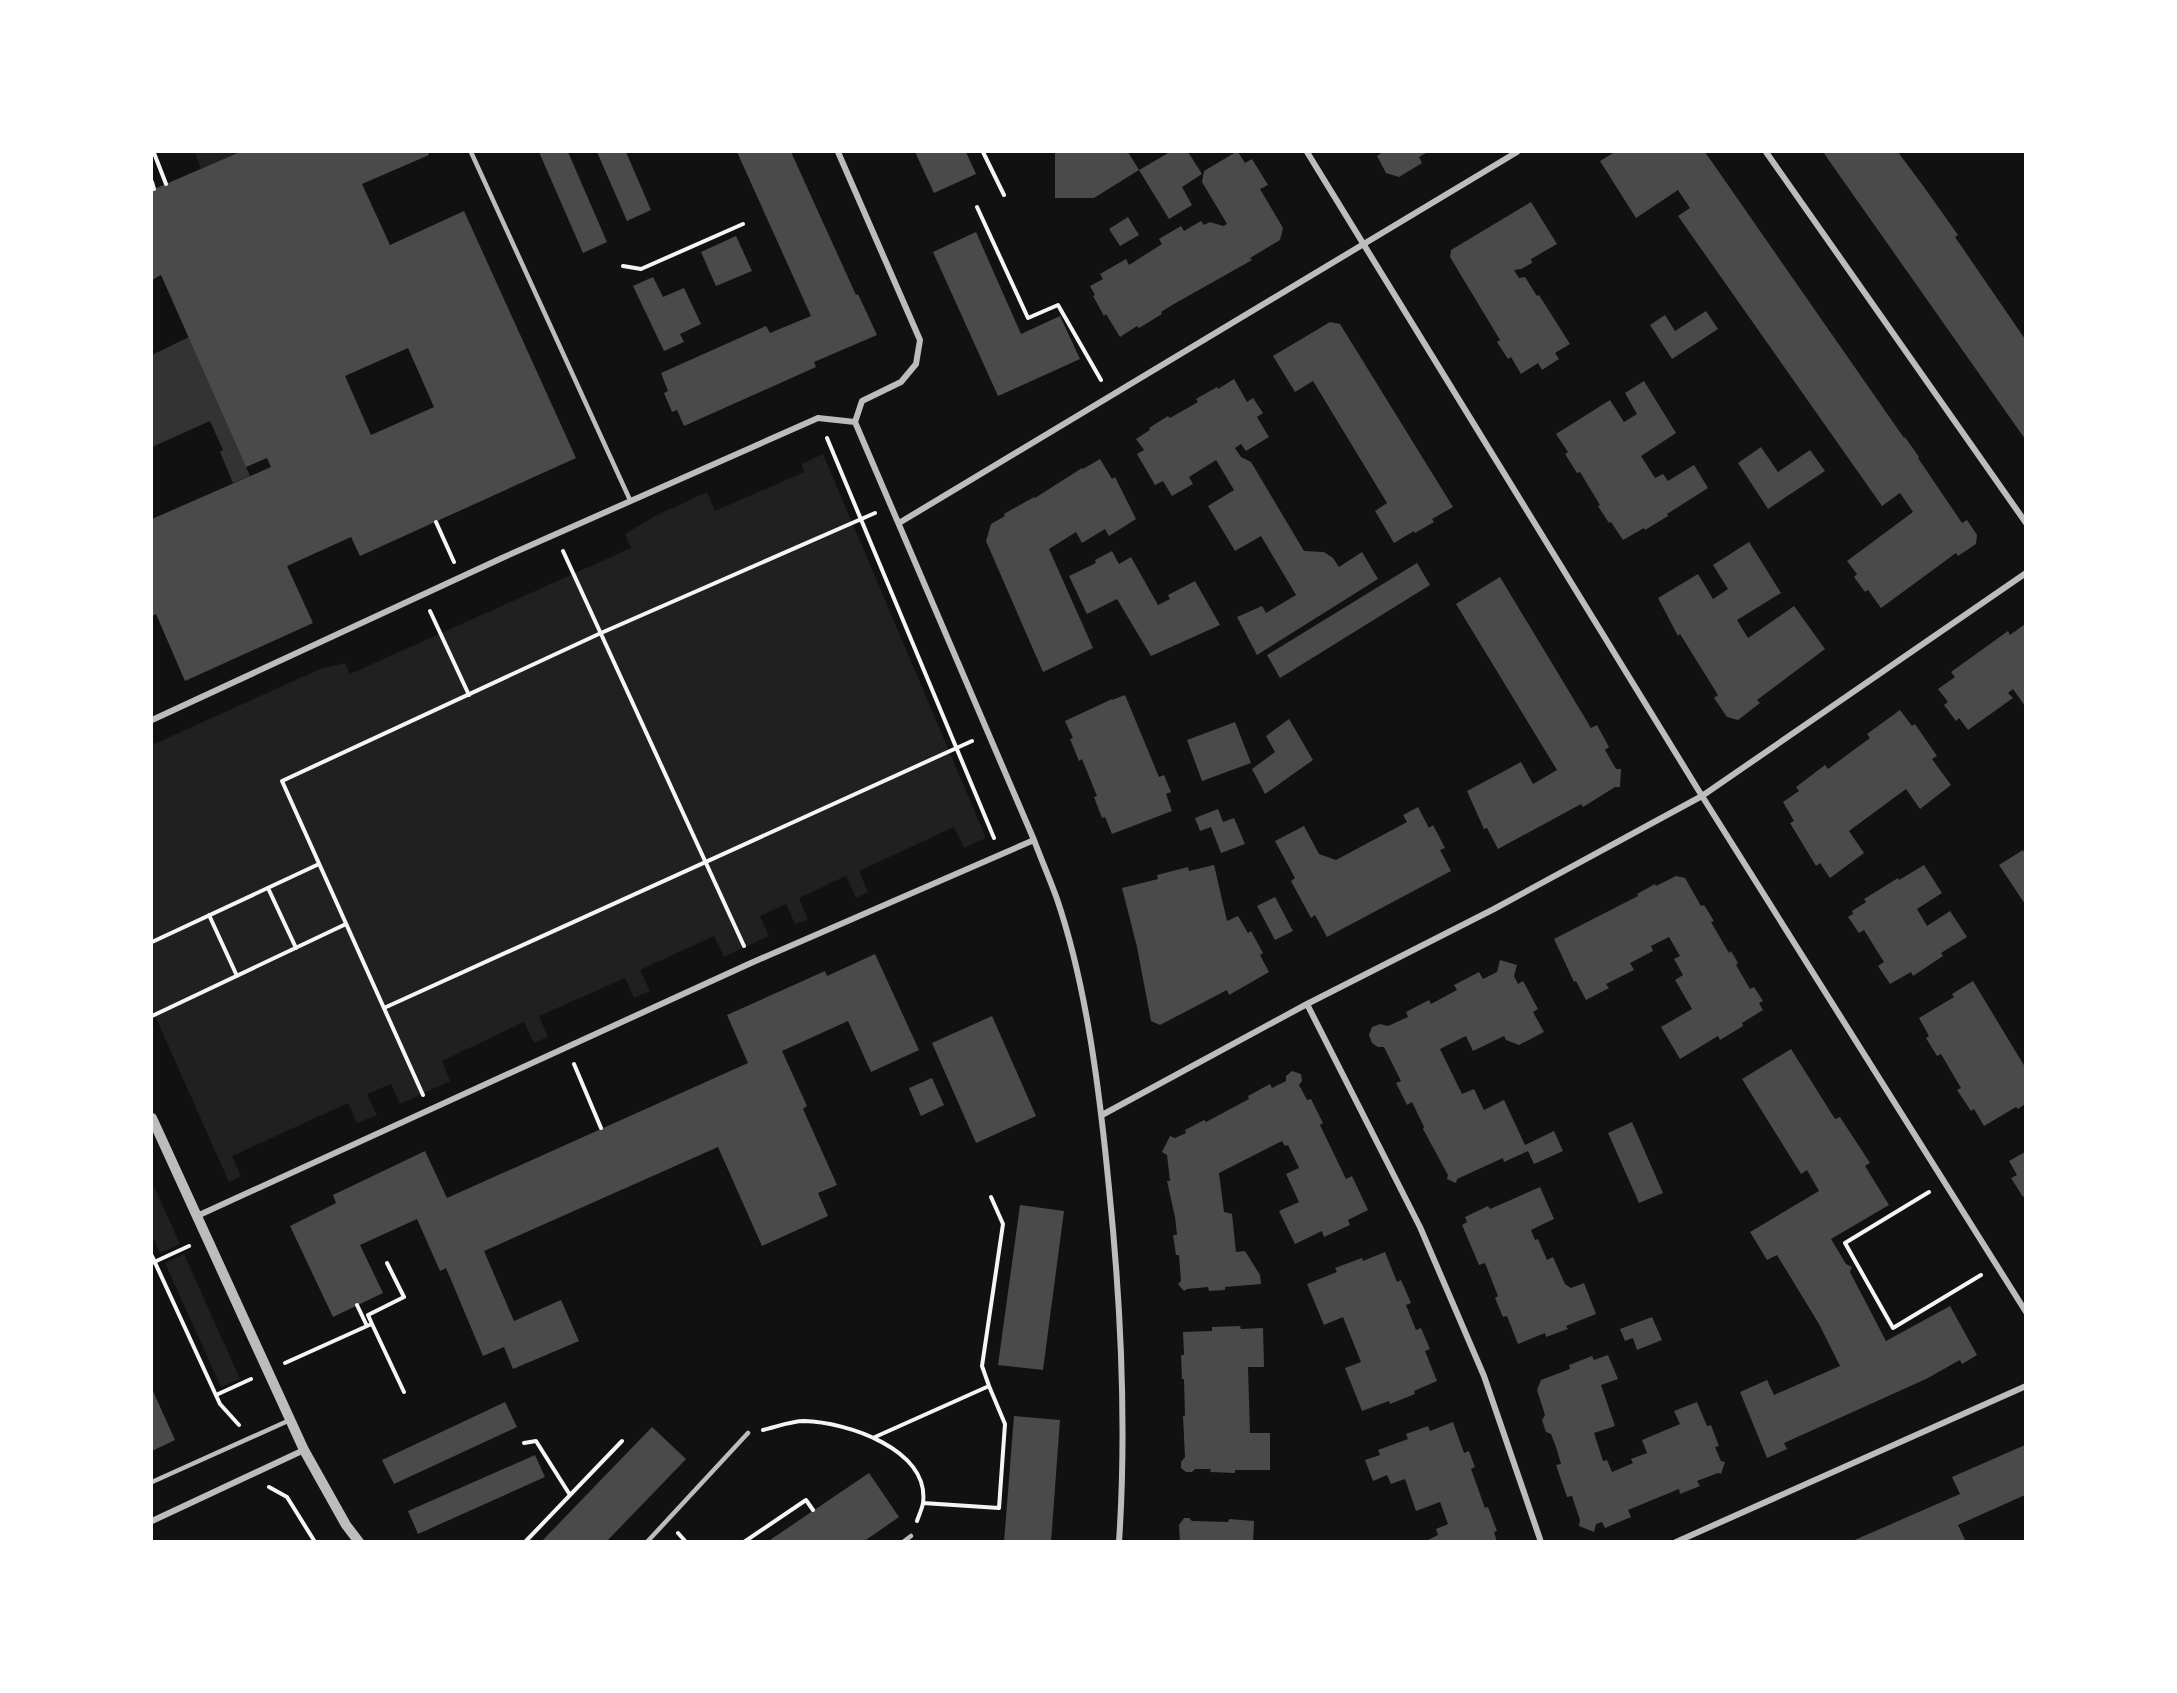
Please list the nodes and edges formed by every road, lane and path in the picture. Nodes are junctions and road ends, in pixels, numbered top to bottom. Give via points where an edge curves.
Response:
1 (471, 152) edge
2 (838, 152) edge
3 (983, 152) edge
4 (1307, 152) edge
5 (1517, 152) edge
6 (1766, 152) edge
7 (152, 154) edge
8 (152, 182) edge
9 (166, 184) dead end
10 (154, 189) dead end
11 (1004, 195) dead end
12 (977, 207) dead end
13 (743, 224) dead end
14 (1363, 243) junction
15 (623, 266) dead end
16 (1110, 396) junction
17 (818, 418) junction
18 (855, 422) junction
19 (630, 500) junction
20 (892, 506) junction
21 (861, 520) junction
22 (436, 522) dead end
23 (899, 523) junction
24 (2025, 524) edge
25 (573, 573) dead end
26 (2025, 573) edge
27 (461, 576) junction
28 (440, 632) dead end
29 (601, 633) junction
30 (469, 695) junction
31 (152, 720) edge
32 (990, 733) junction
33 (956, 748) junction
34 (1702, 796) junction
35 (1034, 840) junction
36 (1001, 854) junction
37 (705, 862) junction
38 (319, 864) junction
39 (268, 888) junction
40 (209, 915) junction
41 (346, 924) junction
42 (152, 942) edge
43 (296, 948) junction
44 (751, 963) junction
45 (237, 976) junction
46 (1307, 1004) junction
47 (384, 1008) junction
48 (152, 1016) edge
49 (567, 1047) junction
50 (430, 1110) junction
51 (1102, 1114) junction
52 (152, 1118) edge
53 (601, 1128) dead end
54 (1944, 1183) junction
55 (991, 1197) dead end
56 (196, 1216) junction
57 (206, 1239) junction
58 (152, 1256) edge
59 (153, 1262) edge
60 (387, 1263) dead end
61 (1997, 1266) junction
62 (357, 1305) dead end
63 (2025, 1311) edge
64 (372, 1324) junction
65 (367, 1326) junction
66 (267, 1372) junction
67 (989, 1386) junction
68 (2025, 1386) edge
69 (404, 1392) dead end
70 (216, 1395) junction
71 (290, 1420) junction
72 (748, 1433) joint
73 (874, 1437) junction
74 (246, 1440) junction
75 (622, 1442) dead end
76 (524, 1443) dead end
77 (304, 1450) junction
78 (259, 1470) junction
79 (152, 1482) edge
80 (570, 1495) junction
81 (923, 1503) junction
82 (813, 1510) dead end
83 (152, 1521) edge
84 (911, 1536) joint
85 (315, 1542) edge
86 (359, 1542) edge
87 (525, 1542) edge
88 (647, 1542) edge
89 (744, 1542) edge
90 (903, 1542) edge
91 (1119, 1542) edge
92 (1541, 1542) edge
93 (1676, 1542) edge

1 - 19 lane
2 - 18 street via 920,339 916,364 901,382 862,401
3 - 11 path
4 - 14 street
5 - 14 street
6 - 24 street
7 - 9 path
8 - 10 path
12 - 16 path via 1028,318 1058,305
13 - 15 path via 641,269
14 - 16 street
14 - 34 street
16 - 23 street
17 - 18 street
17 - 19 street
17 - 21 path
18 - 20 street
19 - 27 street
20 - 21 path
20 - 23 street
21 - 29 path
21 - 33 path
22 - 27 path
23 - 32 street
25 - 29 path
26 - 34 street
27 - 31 street
28 - 30 path
29 - 30 path
29 - 37 path
30 - 38 path via 282,781
32 - 33 path
32 - 35 street
33 - 36 path
33 - 37 path
34 - 46 street via 1494,909
34 - 54 street
35 - 36 street
35 - 51 street via 1057,899 1079,981
36 - 44 street
37 - 44 path
37 - 47 path
38 - 39 path
38 - 41 path
39 - 40 path
39 - 43 path
40 - 42 path
40 - 45 path
41 - 43 path
41 - 47 path
43 - 45 path
44 - 49 street
45 - 48 path
46 - 51 street
46 - 92 street via 1420,1227 1484,1376
47 - 50 path
49 - 50 street
49 - 53 path
50 - 56 street
51 - 91 street via 1118,1275 1122,1441
52 - 56 street
54 - 61 street
54 - 61 path via 1845,1243 1893,1328
55 - 67 path via 1003,1224 982,1366
56 - 57 street
57 - 59 path
57 - 66 street
58 - 59 path
59 - 70 path
60 - 64 path via 404,1297 368,1315
61 - 63 street
62 - 65 path
64 - 65 path
64 - 69 path
65 - 66 path
66 - 70 path
66 - 71 street
67 - 73 path
67 - 81 path via 1005,1425 999,1508
68 - 93 street
70 - 74 path
71 - 74 lane
71 - 77 street
72 - 73 path via 802,1421 842,1426
72 - 88 lane
73 - 81 path via 904,1457 920,1479
74 - 79 lane
75 - 80 path
76 - 80 path via 536,1441
77 - 78 street
77 - 86 street
78 - 83 street
78 - 85 path via 266,1486 287,1497
80 - 87 path
81 - 84 path
82 - 89 path via 806,1500
84 - 90 lane

